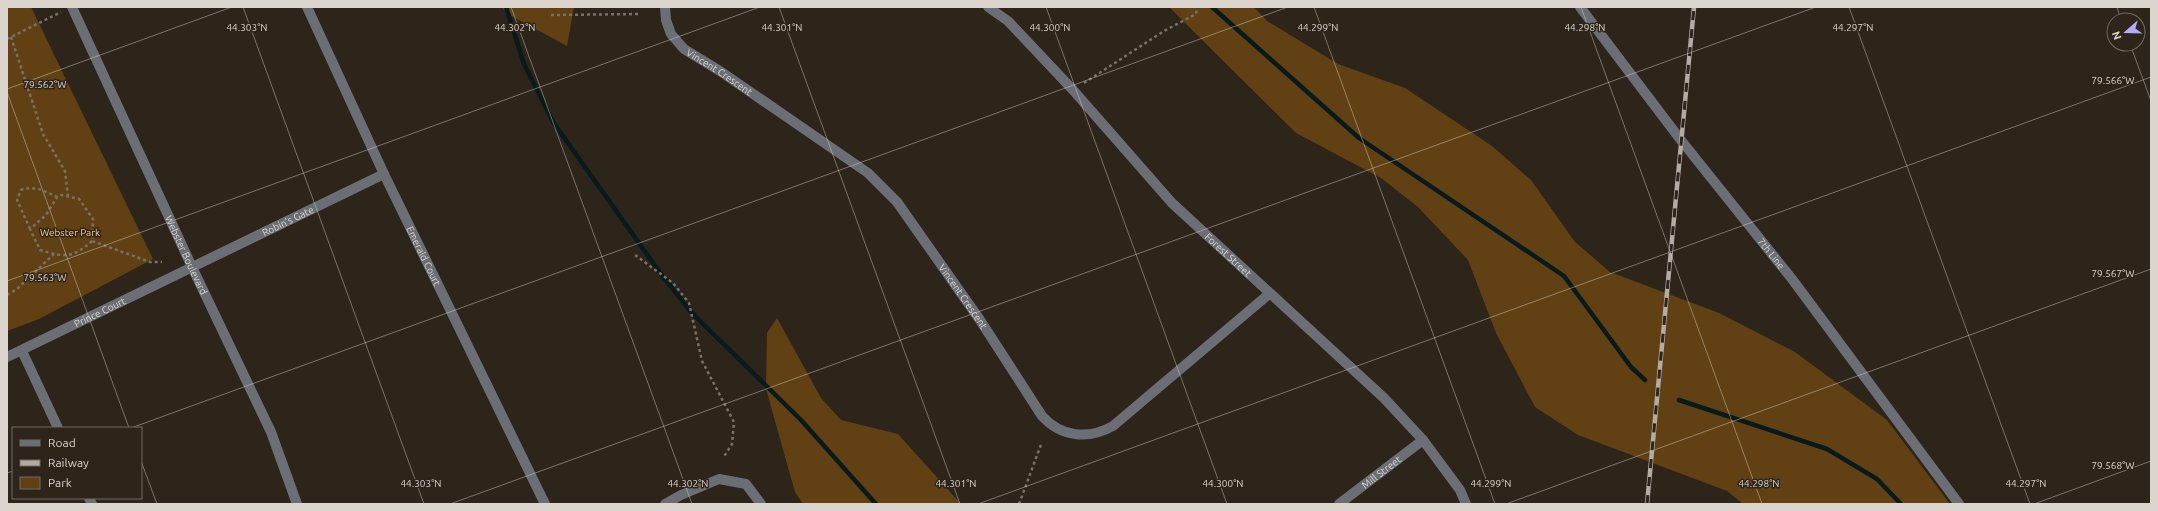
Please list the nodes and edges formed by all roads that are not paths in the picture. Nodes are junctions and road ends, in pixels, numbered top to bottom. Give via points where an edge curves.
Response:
1 (307, 7) edge
2 (665, 7) edge
3 (988, 7) edge
4 (1580, 7) edge
5 (68, 9) edge
6 (384, 174) junction
7 (192, 266) junction
8 (1269, 294) junction
9 (22, 351) junction
10 (7, 357) edge
11 (58, 427) edge
12 (1423, 440) junction
13 (296, 504) edge
14 (545, 504) edge
15 (665, 504) edge
16 (761, 504) edge
17 (1339, 504) edge
18 (1466, 504) edge
19 (1958, 504) edge

1 - 6 street, Emerald Court
2 - 8 street, Vincent Crescent via 669,30 684,49 868,173 897,202 980,320 1042,416 1063,432 1088,435 1113,426
3 - 8 street, Forest Street via 1008,21 1172,202
4 - 19 street, 7th Line via 1792,280
5 - 7 street, Webster Boulevard
6 - 7 street, Robin's Gate
6 - 14 street, Emerald Court
7 - 9 street, Prince Court
7 - 13 street, Webster Boulevard via 271,432
8 - 12 street, Forest Street via 1384,398
9 - 10 street, Prince Court
9 - 11 street
12 - 17 street, Mill Street
12 - 18 street, Forest Street via 1460,490
15 - 16 street via 681,494 719,479 746,484

